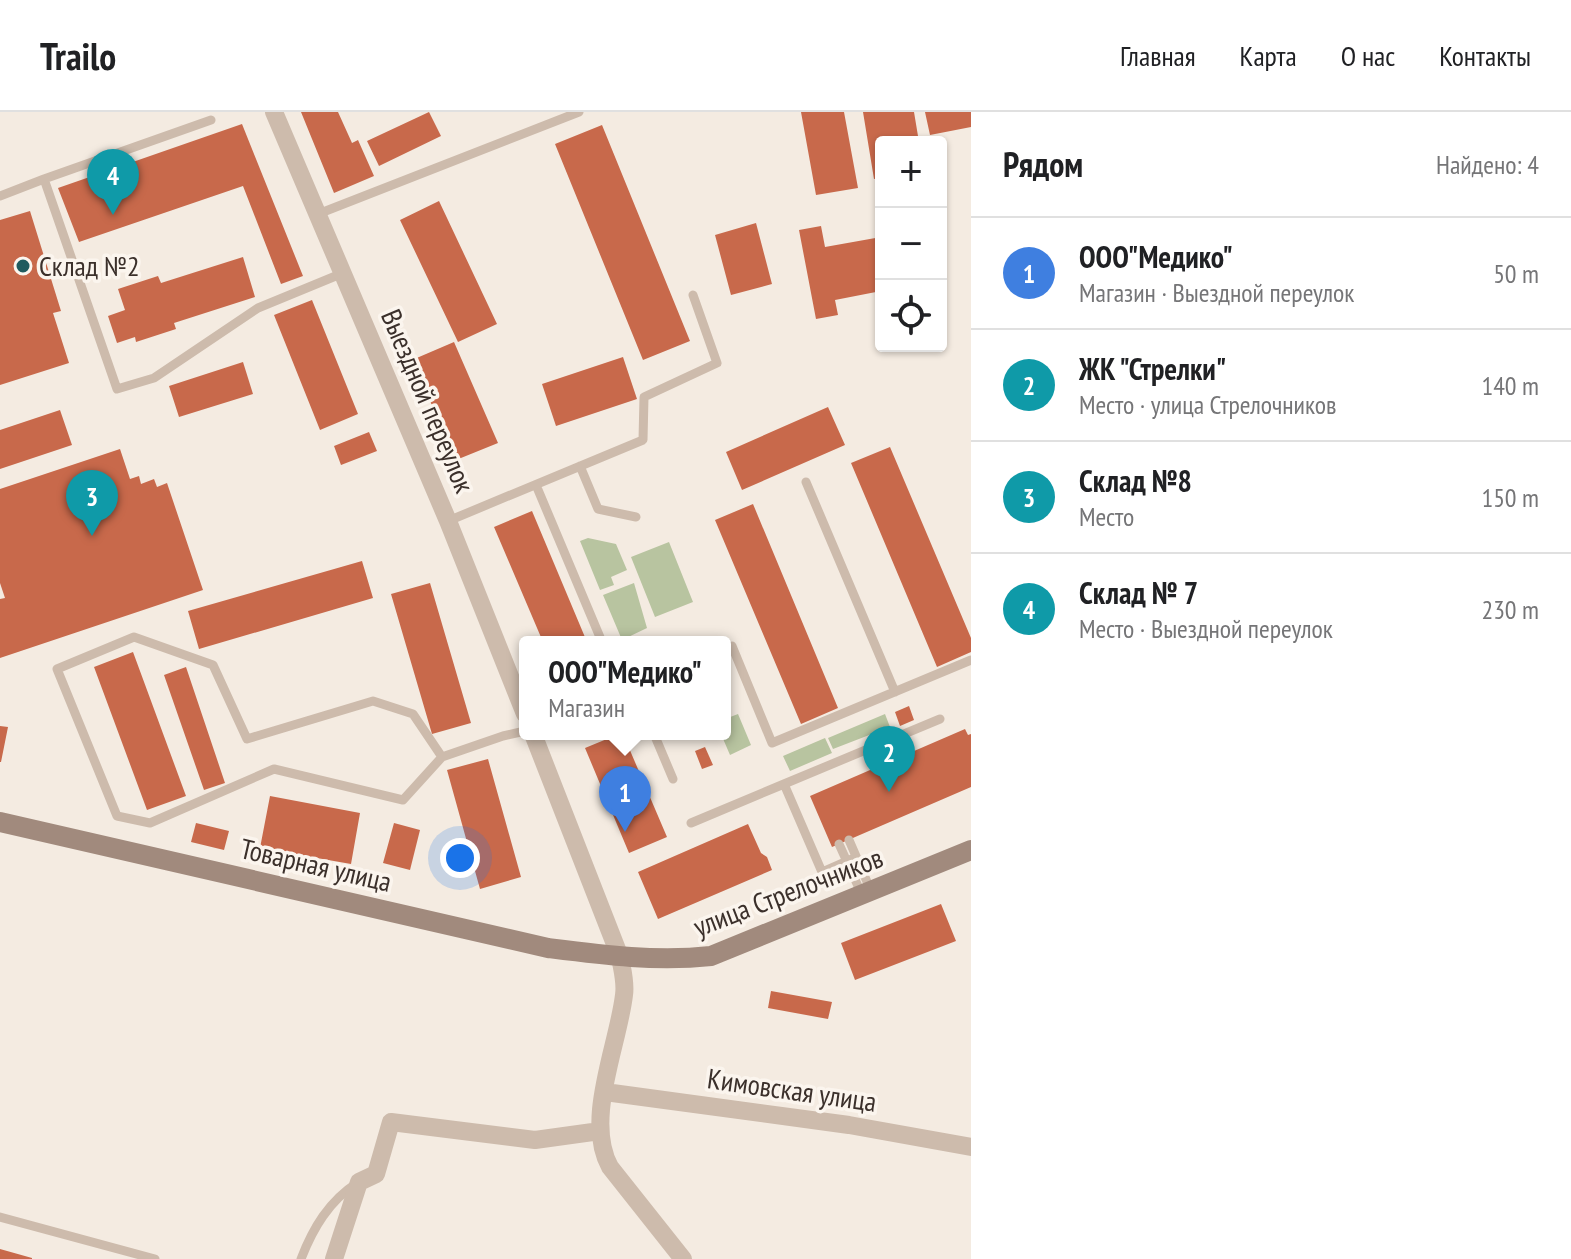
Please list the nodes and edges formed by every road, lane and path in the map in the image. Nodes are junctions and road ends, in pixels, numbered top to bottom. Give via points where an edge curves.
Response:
1 (274, 112) edge
2 (579, 112) edge
3 (211, 120) dead end
4 (44, 179) junction
5 (0, 196) edge
6 (318, 214) junction
7 (343, 273) junction
8 (693, 295) dead end
9 (580, 466) junction
10 (806, 482) dead end
11 (536, 485) junction
12 (636, 517) dead end
13 (448, 521) junction
14 (599, 636) edge
15 (731, 646) edge
16 (971, 660) edge
17 (895, 692) junction
18 (519, 699) edge
19 (940, 719) dead end
20 (519, 732) edge
21 (535, 740) edge
22 (657, 740) edge
23 (442, 757) junction
24 (673, 779) dead end
25 (784, 784) junction
26 (0, 822) edge
27 (691, 823) dead end
28 (844, 842) dead end
29 (971, 850) edge
30 (851, 859) junction
31 (866, 893) junction
32 (620, 957) junction
33 (605, 1092) junction
34 (600, 1131) junction
35 (971, 1147) edge
36 (359, 1182) junction
37 (0, 1217) edge
38 (155, 1259) edge
39 (301, 1259) edge
40 (334, 1259) edge
41 (683, 1259) edge

1 - 6 street, Выездной переулок
2 - 6 lane
3 - 4 lane
4 - 5 lane
4 - 7 lane via 117,389 154,378 258,308
6 - 7 street, Выездной переулок
7 - 13 street, Выездной переулок
8 - 9 lane via 717,363 644,397 643,440
9 - 11 lane
9 - 12 lane via 598,509
10 - 17 lane
11 - 13 lane
11 - 14 lane
13 - 18 street, Выездной переулок
15 - 17 lane via 772,743
16 - 17 lane
19 - 25 lane
20 - 23 lane
21 - 32 street
22 - 24 lane
23 - 23 lane via 413,714 373,701 247,739 213,665 134,637 57,669 117,816 150,823 274,769 403,800
25 - 27 lane
25 - 30 lane via 822,872
26 - 32 main road, Товарная улица via 548,948
28 - 30 lane
29 - 31 main road, улица Стрелочников
30 - 31 lane
31 - 32 main road, улица Стрелочников via 711,956
32 - 33 street via 624,994
33 - 34 street
33 - 35 street, Кимовская улица
34 - 36 street via 535,1140 391,1122 376,1174
34 - 41 street via 610,1167
36 - 39 lane via 339,1195
36 - 40 street
37 - 38 lane

